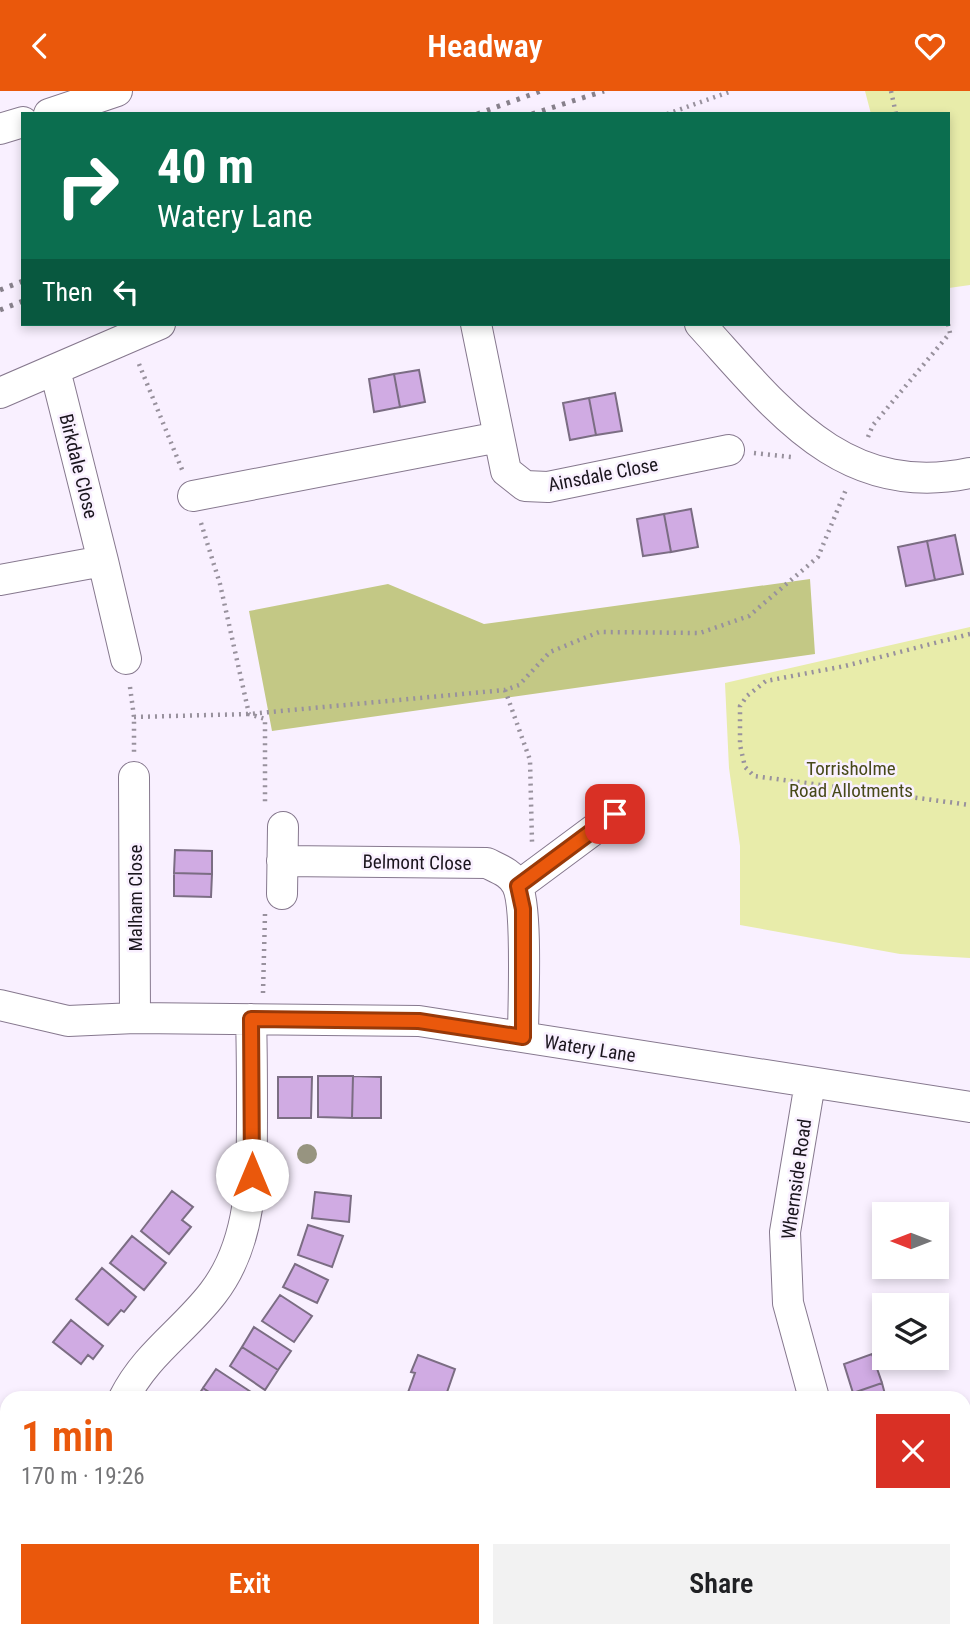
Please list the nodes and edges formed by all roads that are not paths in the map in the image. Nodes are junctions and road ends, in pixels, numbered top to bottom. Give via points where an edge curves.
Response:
1 (117, 91) edge
2 (55, 112) edge
3 (21, 123) edge
4 (0, 129) edge
5 (155, 326) edge
6 (476, 326) edge
7 (702, 326) edge
8 (55, 370) junction
9 (0, 393) edge
10 (499, 437) junction
11 (729, 450) road end
12 (970, 473) edge
13 (193, 496) road end
14 (103, 561) junction
15 (0, 580) edge
16 (125, 659) road end
17 (134, 777) road end
18 (615, 814) dead end
19 (274, 818) road end
20 (282, 861) junction
21 (518, 886) junction
22 (273, 897) road end
23 (0, 1005) edge
24 (257, 1006) junction
25 (135, 1018) junction
26 (523, 1037) junction
27 (810, 1083) junction
28 (970, 1107) edge
29 (128, 1391) edge
30 (812, 1391) edge

1 - 2 street
3 - 4 street
5 - 8 street
6 - 10 street, Ainsdale Close
7 - 12 street via 810,437 857,465 898,476 944,478
8 - 9 street
8 - 14 street, Birkdale Close
10 - 11 street, Ainsdale Close via 506,471 525,486 548,487
10 - 13 street
14 - 15 street
14 - 16 street, Birkdale Close
17 - 25 street, Malham Close
18 - 21 street
19 - 20 street
20 - 21 street, Belmont Close via 487,863 507,872
20 - 22 street
21 - 26 street via 523,909
23 - 25 street, Watery Lane via 68,1021
24 - 25 street, Watery Lane
24 - 26 street, Watery Lane via 419,1021
24 - 29 street via 252,1175 245,1223 232,1262 214,1293 158,1349
26 - 27 street, Watery Lane
27 - 28 street, Watery Lane
27 - 30 street, Whernside Road via 785,1232 788,1303

